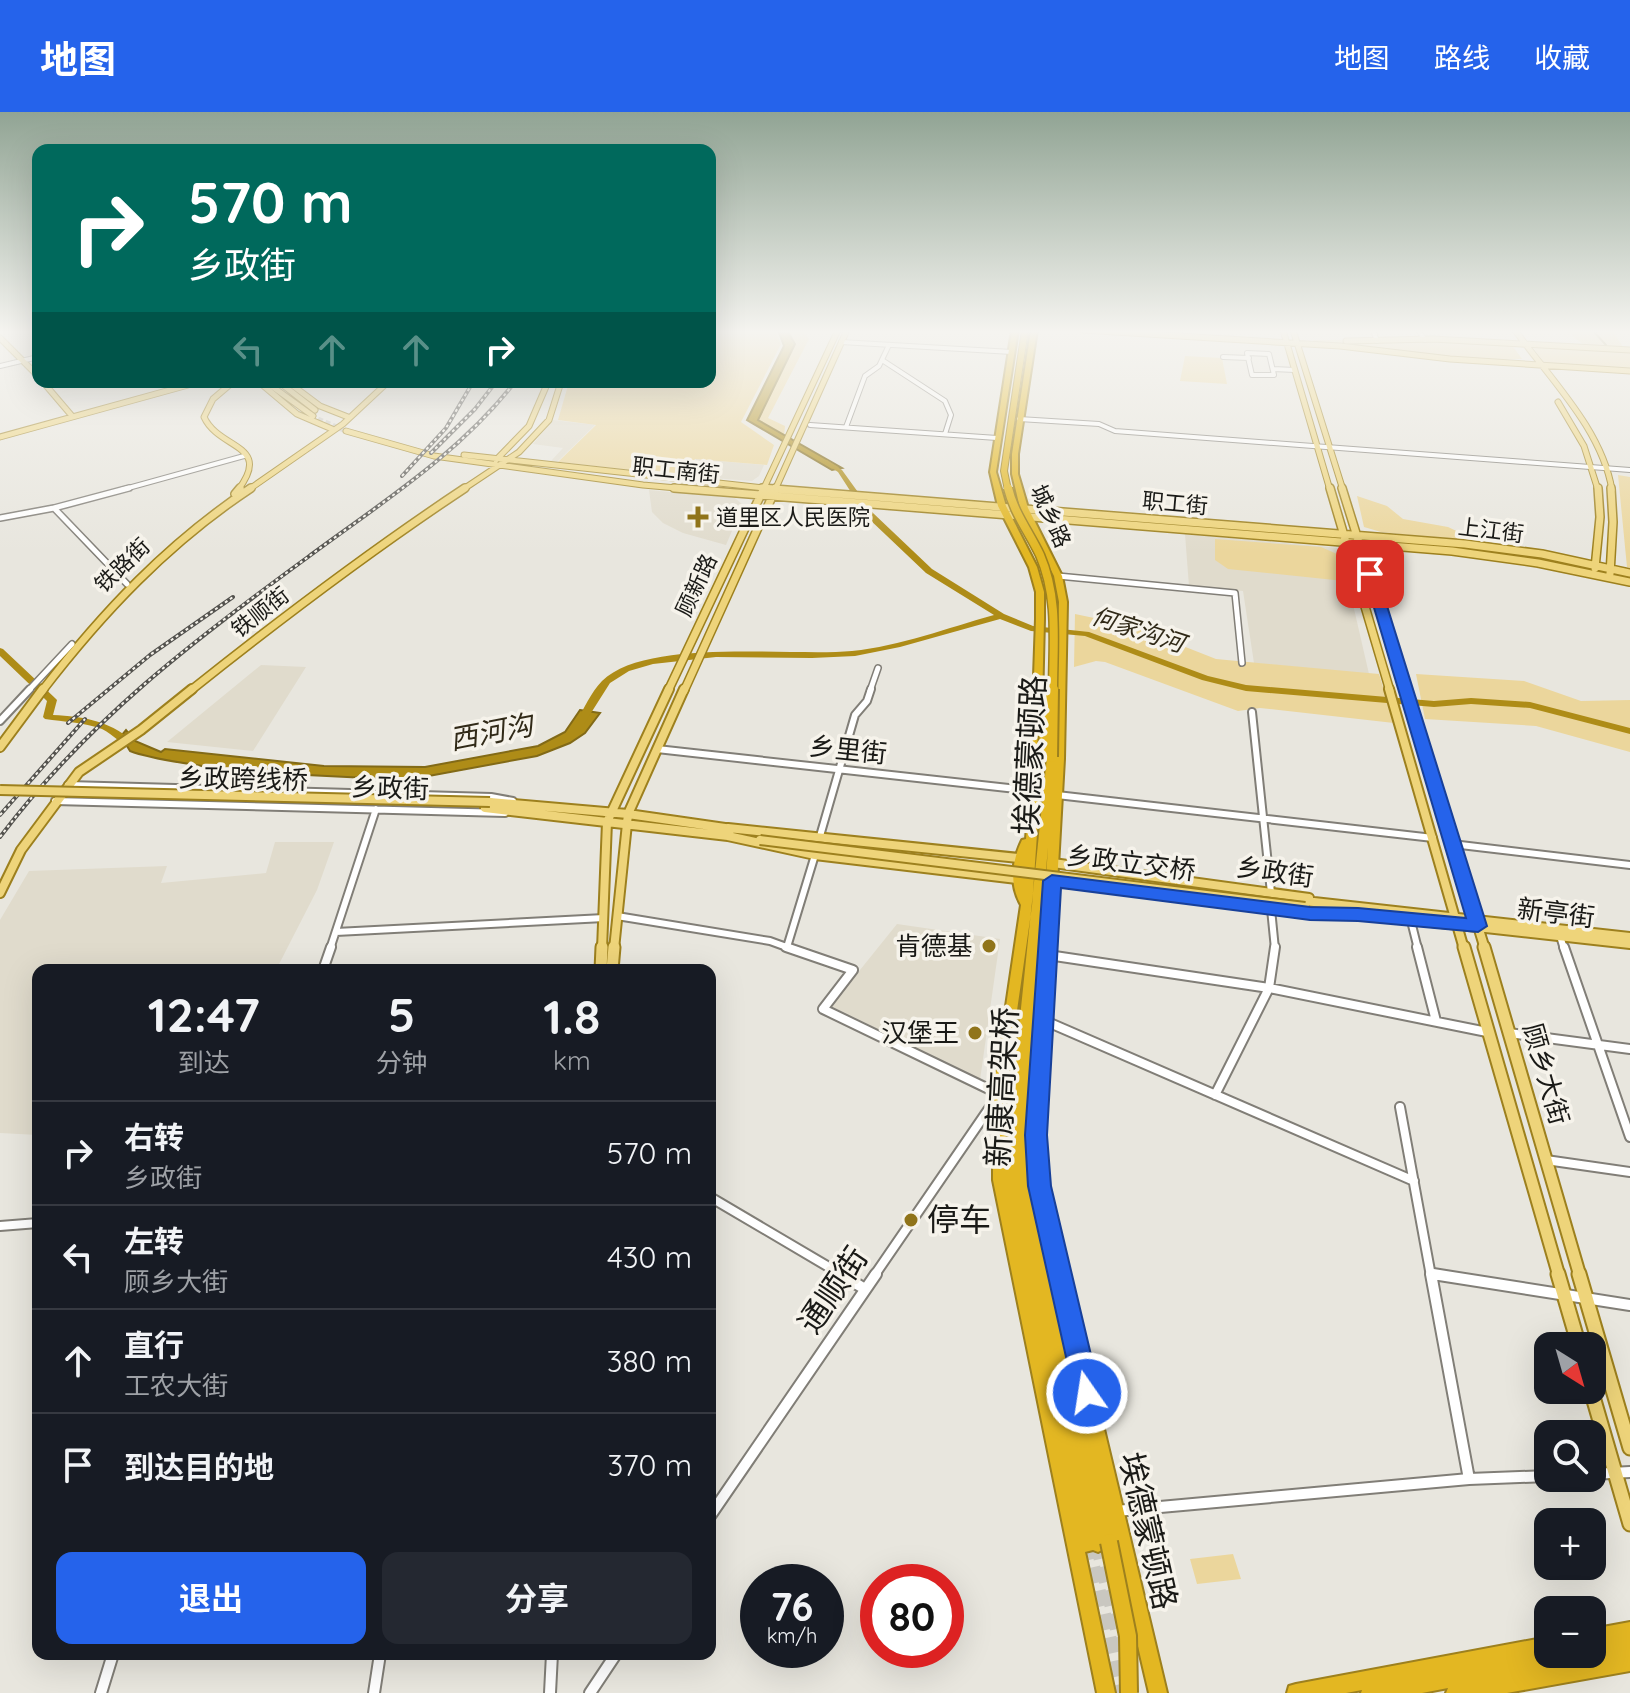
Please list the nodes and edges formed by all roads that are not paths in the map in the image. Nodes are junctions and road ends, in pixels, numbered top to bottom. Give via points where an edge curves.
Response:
1 (64, 404) edge
2 (66, 404) edge
3 (114, 404) edge
4 (118, 404) edge
5 (207, 404) edge
6 (209, 404) edge
7 (284, 404) edge
8 (295, 404) edge
9 (309, 404) edge
10 (320, 404) edge
11 (358, 404) edge
12 (360, 404) edge
13 (541, 404) edge
14 (554, 404) edge
15 (808, 404) edge
16 (809, 404) edge
17 (855, 404) edge
18 (946, 404) edge
19 (1003, 404) edge
20 (1012, 404) edge
21 (1014, 404) edge
22 (1020, 404) edge
23 (1306, 404) edge
24 (1316, 404) edge
25 (1559, 404) edge
26 (1562, 404) edge
27 (806, 410) junction
28 (333, 413) junction
29 (75, 415) junction
30 (325, 415) tunnel mouth
31 (345, 416) junction
32 (1019, 419) junction
33 (316, 421) junction
34 (810, 425) dead end
35 (846, 427) junction
36 (330, 428) junction
37 (349, 429) tunnel mouth
38 (945, 434) junction
39 (0, 437) edge
40 (997, 438) junction
41 (1319, 447) junction
42 (1330, 448) junction
43 (784, 455) junction
44 (244, 456) junction
45 (507, 460) junction
46 (494, 463) junction
47 (1596, 469) junction
48 (1607, 469) junction
49 (1630, 471) edge
50 (764, 488) junction
51 (775, 489) junction
52 (239, 490) junction
53 (760, 496) junction
54 (771, 497) junction
55 (1002, 506) junction
56 (54, 508) junction
57 (1024, 508) junction
58 (216, 509) junction
59 (1007, 516) junction
60 (1028, 516) junction
61 (0, 518) edge
62 (1347, 539) junction
63 (1360, 540) junction
64 (1596, 565) junction
65 (1611, 568) junction
66 (1630, 573) edge
67 (1594, 574) junction
68 (1058, 576) junction
69 (1610, 578) junction
70 (1630, 582) edge
71 (127, 584) junction
72 (1063, 621) joint
73 (1242, 663) dead end
74 (878, 668) dead end
75 (45, 679) junction
76 (33, 694) junction
77 (1252, 712) dead end
78 (0, 721) edge
79 (1, 741) edge
80 (657, 749) junction
81 (94, 758) junction
82 (1052, 760) junction
83 (840, 770) junction
84 (68, 785) junction
85 (0, 792) edge
86 (1047, 792) junction
87 (55, 801) junction
88 (488, 805) joint
89 (376, 809) junction
90 (533, 809) junction
91 (609, 817) junction
92 (627, 819) junction
93 (1262, 819) junction
94 (726, 832) junction
95 (1029, 834) junction
96 (820, 836) junction
97 (762, 838) joint
98 (1433, 838) junction
99 (1452, 844) junction
100 (815, 855) junction
101 (1019, 858) junction
102 (1053, 863) junction
103 (1630, 865) edge
104 (1017, 879) junction
105 (1047, 880) junction
106 (0, 882) edge
107 (0, 893) edge
108 (1271, 893) junction
109 (1305, 904) junction
110 (1026, 906) junction
111 (1348, 906) junction
112 (1271, 909) junction
113 (1358, 914) junction
114 (617, 916) junction
115 (604, 918) junction
116 (1411, 921) junction
117 (1455, 922) junction
118 (1476, 922) junction
119 (336, 932) junction
120 (1560, 936) junction
121 (1630, 937) edge
122 (1630, 944) edge
123 (787, 947) junction
124 (1044, 954) junction
125 (325, 964) edge
126 (601, 964) edge
127 (613, 964) edge
128 (1269, 988) junction
129 (1043, 1020) junction
130 (1436, 1021) junction
131 (1487, 1032) junction
132 (1509, 1033) junction
133 (1598, 1045) junction
134 (1630, 1049) edge
135 (999, 1094) junction
136 (1215, 1095) junction
137 (1400, 1107) dead end
138 (1630, 1137) edge
139 (1546, 1160) junction
140 (1001, 1162) junction
141 (1630, 1172) edge
142 (1414, 1181) junction
143 (716, 1201) edge
144 (32, 1223) edge
145 (0, 1226) edge
146 (1431, 1274) junction
147 (865, 1289) junction
148 (1564, 1295) junction
149 (1587, 1299) junction
150 (1630, 1305) edge
151 (1575, 1332) edge
152 (1595, 1404) edge
153 (1630, 1448) edge
154 (1630, 1472) edge
155 (1606, 1473) edge
156 (1615, 1473) junction
157 (1534, 1477) edge
158 (1469, 1479) junction
159 (716, 1507) edge
160 (1114, 1511) junction
161 (1630, 1524) edge
162 (1630, 1631) edge
163 (1606, 1635) edge
164 (1630, 1646) edge
165 (1534, 1649) edge
166 (1606, 1651) edge
167 (111, 1660) edge
168 (379, 1660) edge
169 (552, 1660) edge
170 (612, 1660) edge
171 (1630, 1662) edge
172 (1534, 1664) edge
173 (101, 1693) edge
174 (374, 1693) edge
175 (550, 1693) edge
176 (590, 1693) edge
177 (1106, 1693) edge
178 (1129, 1693) edge
179 (1158, 1693) edge
180 (1296, 1693) edge
181 (1370, 1693) edge
182 (1455, 1693) edge

1 - 29 main road
2 - 29 main road
3 - 29 main road
4 - 39 main road
5 - 44 main road via 201,421
6 - 52 main road via 204,417 208,427 251,460 251,473
7 - 33 main road
8 - 33 main road
9 - 30 main road
10 - 28 main road
11 - 31 main road
12 - 31 main road
13 - 46 main road, 铁顺街 via 527,432
14 - 45 main road, 铁顺街 via 535,438
15 - 27 main road, 顾新路
16 - 27 main road, 顾新路
17 - 35 street
18 - 38 street via 951,415
19 - 40 highway, 城乡路
20 - 82 highway, bridge via 1000,472 1008,505 1042,571 1048,601
21 - 82 highway, bridge via 1004,471 1012,504 1047,570 1054,600
22 - 32 highway, 城乡路
23 - 41 main road, 顾乡大街
24 - 42 main road, 顾乡大街
25 - 47 main road
26 - 48 main road
27 - 43 main road, 顾新路
28 - 31 main road
28 - 33 main road
29 - 39 main road
31 - 36 main road
32 - 41 street
32 - 57 highway, 城乡路 via 1015,474
33 - 36 main road
34 - 35 street
35 - 38 street
36 - 52 main road, 铁路街
36 - 58 main road
37 - 46 main road, 职工南街 via 417,453
38 - 40 street
40 - 55 highway, 城乡路 via 993,472
41 - 42 street
41 - 62 main road, 顾乡大街
42 - 47 street
42 - 63 main road, 顾乡大街
43 - 50 main road, 顾新路
43 - 51 main road, 顾新路
44 - 56 street
44 - 58 main road via 249,467 245,477
45 - 46 main road, 铁顺街
45 - 50 main road, 职工南街
46 - 53 main road, 职工南街
46 - 81 main road, 铁顺街 via 307,593 138,729
47 - 48 street
47 - 64 main road via 1601,486
48 - 49 street
48 - 65 main road via 1613,506
50 - 51 main road, 职工南街
50 - 53 main road, 顾新路
51 - 54 main road, 顾新路
51 - 55 main road, 职工南街
52 - 58 main road, 铁路街
53 - 54 main road, 职工南街
53 - 91 main road, 顾新路
54 - 59 main road, 职工南街
54 - 80 main road, 顾新路
55 - 57 main road, 职工街
55 - 59 highway, 城乡路
56 - 61 street
56 - 71 street
57 - 60 highway, 城乡路
57 - 62 main road, 职工街
58 - 71 main road, 铁路街
58 - 75 main road, 铁路街 via 129,586
59 - 60 main road, 职工街
59 - 86 highway, 埃德蒙顿路 via 1040,592
60 - 62 main road, 职工街
60 - 68 highway, 城乡路
62 - 63 main road, 上江街
62 - 98 main road, 顾乡大街
63 - 64 main road, 上江街 via 1489,547
63 - 67 main road, 上江街
63 - 99 main road, 顾乡大街
64 - 65 main road, 上江街
64 - 67 main road
65 - 66 main road, 上江街
65 - 69 main road
67 - 69 main road, 上江街
68 - 72 highway, 城乡路
68 - 73 street via 1235,593
69 - 70 main road, 上江街
71 - 75 main road, 铁路街
72 - 82 highway, 埃德蒙顿路
74 - 83 street via 867,701 855,715
75 - 76 main road
76 - 78 street
76 - 79 main road
77 - 93 street
80 - 83 street, 乡里街
80 - 92 main road
81 - 84 main road, 铁顺街
81 - 106 main road, 铁顺街 via 62,783 14,852
82 - 86 highway, 埃德蒙顿路
82 - 86 highway, 埃德蒙顿路
83 - 86 street, 乡里街
83 - 96 street
84 - 87 main road, 铁顺街
84 - 90 street, 乡政街 via 491,797
85 - 88 main road, 乡政跨线桥, bridge
86 - 93 street, 乡里街
86 - 95 highway, 埃德蒙顿路
86 - 102 highway, 埃德蒙顿路
86 - 105 highway, 埃德蒙顿路
87 - 89 street, 乡政街
87 - 107 main road, 铁顺街 via 21,850
88 - 90 main road, 乡政街
89 - 90 street, 乡政街
89 - 119 street
90 - 91 main road, 乡政街
91 - 92 main road, 乡政街
91 - 115 main road
92 - 94 main road, 乡政街
92 - 114 main road
93 - 98 street, 乡里街
93 - 108 street
94 - 96 main road, 乡政街
94 - 97 main road, 乡政街
94 - 100 main road, 乡政街
95 - 101 highway
95 - 110 highway, 埃德蒙顿路
96 - 101 main road, 乡政街
97 - 109 main road, 乡政立交桥, bridge
98 - 117 main road, 顾乡大街
99 - 103 street
99 - 118 main road, 顾乡大街
100 - 104 main road, 乡政街
100 - 123 street
101 - 104 highway
102 - 105 highway, 埃德蒙顿路
102 - 108 main road, 乡政街
104 - 110 highway
105 - 112 main road, 乡政街
105 - 124 highway, 埃德蒙顿路
105 - 140 highway, 埃德蒙顿路 via 1015,1115 1014,1171 1092,1543
108 - 111 main road, 乡政街
109 - 111 main road, 乡政街
109 - 113 main road, 乡政街
110 - 135 highway, 埃德蒙顿路
111 - 117 main road, 乡政街
112 - 113 main road, 乡政街
112 - 128 street via 1276,954
113 - 116 main road, 乡政街
114 - 123 street
114 - 127 main road
115 - 119 street
115 - 126 main road
116 - 117 main road, 乡政街
116 - 130 street
117 - 118 main road
117 - 131 main road, 顾乡大街
118 - 120 main road, 新亭街
118 - 121 main road
118 - 132 main road, 顾乡大街
119 - 125 street
120 - 122 main road, 新亭街
120 - 133 street
123 - 135 street via 853,970 823,1009
124 - 128 street
124 - 129 highway, 埃德蒙顿路
124 - 178 highway, 新康高架桥, bridge via 1024,1160 1129,1631
128 - 130 street
128 - 136 street
129 - 136 street
129 - 160 highway, 埃德蒙顿路 via 1036,1135 1039,1186
130 - 131 street
131 - 148 main road, 顾乡大街
132 - 133 street
132 - 139 main road, 顾乡大街
133 - 134 street
133 - 138 street
135 - 140 highway, 埃德蒙顿路
135 - 147 street, 通顺街
136 - 142 street
137 - 142 street
139 - 141 street
139 - 149 main road, 顾乡大街
140 - 177 highway, 埃德蒙顿路 via 1001,1195
142 - 146 street
143 - 147 street
144 - 145 street
146 - 148 street
146 - 158 street
147 - 159 street, 通顺街
148 - 149 street
148 - 151 main road, 顾乡大街
149 - 150 street
149 - 153 main road, 顾乡大街
152 - 156 main road
154 - 156 street
155 - 156 street
156 - 161 main road
157 - 158 street
158 - 160 street
160 - 179 highway, 埃德蒙顿路
162 - 163 highway
164 - 166 highway
165 - 180 highway
167 - 173 street
168 - 174 street
169 - 175 street
170 - 176 street
171 - 182 highway
172 - 181 highway

